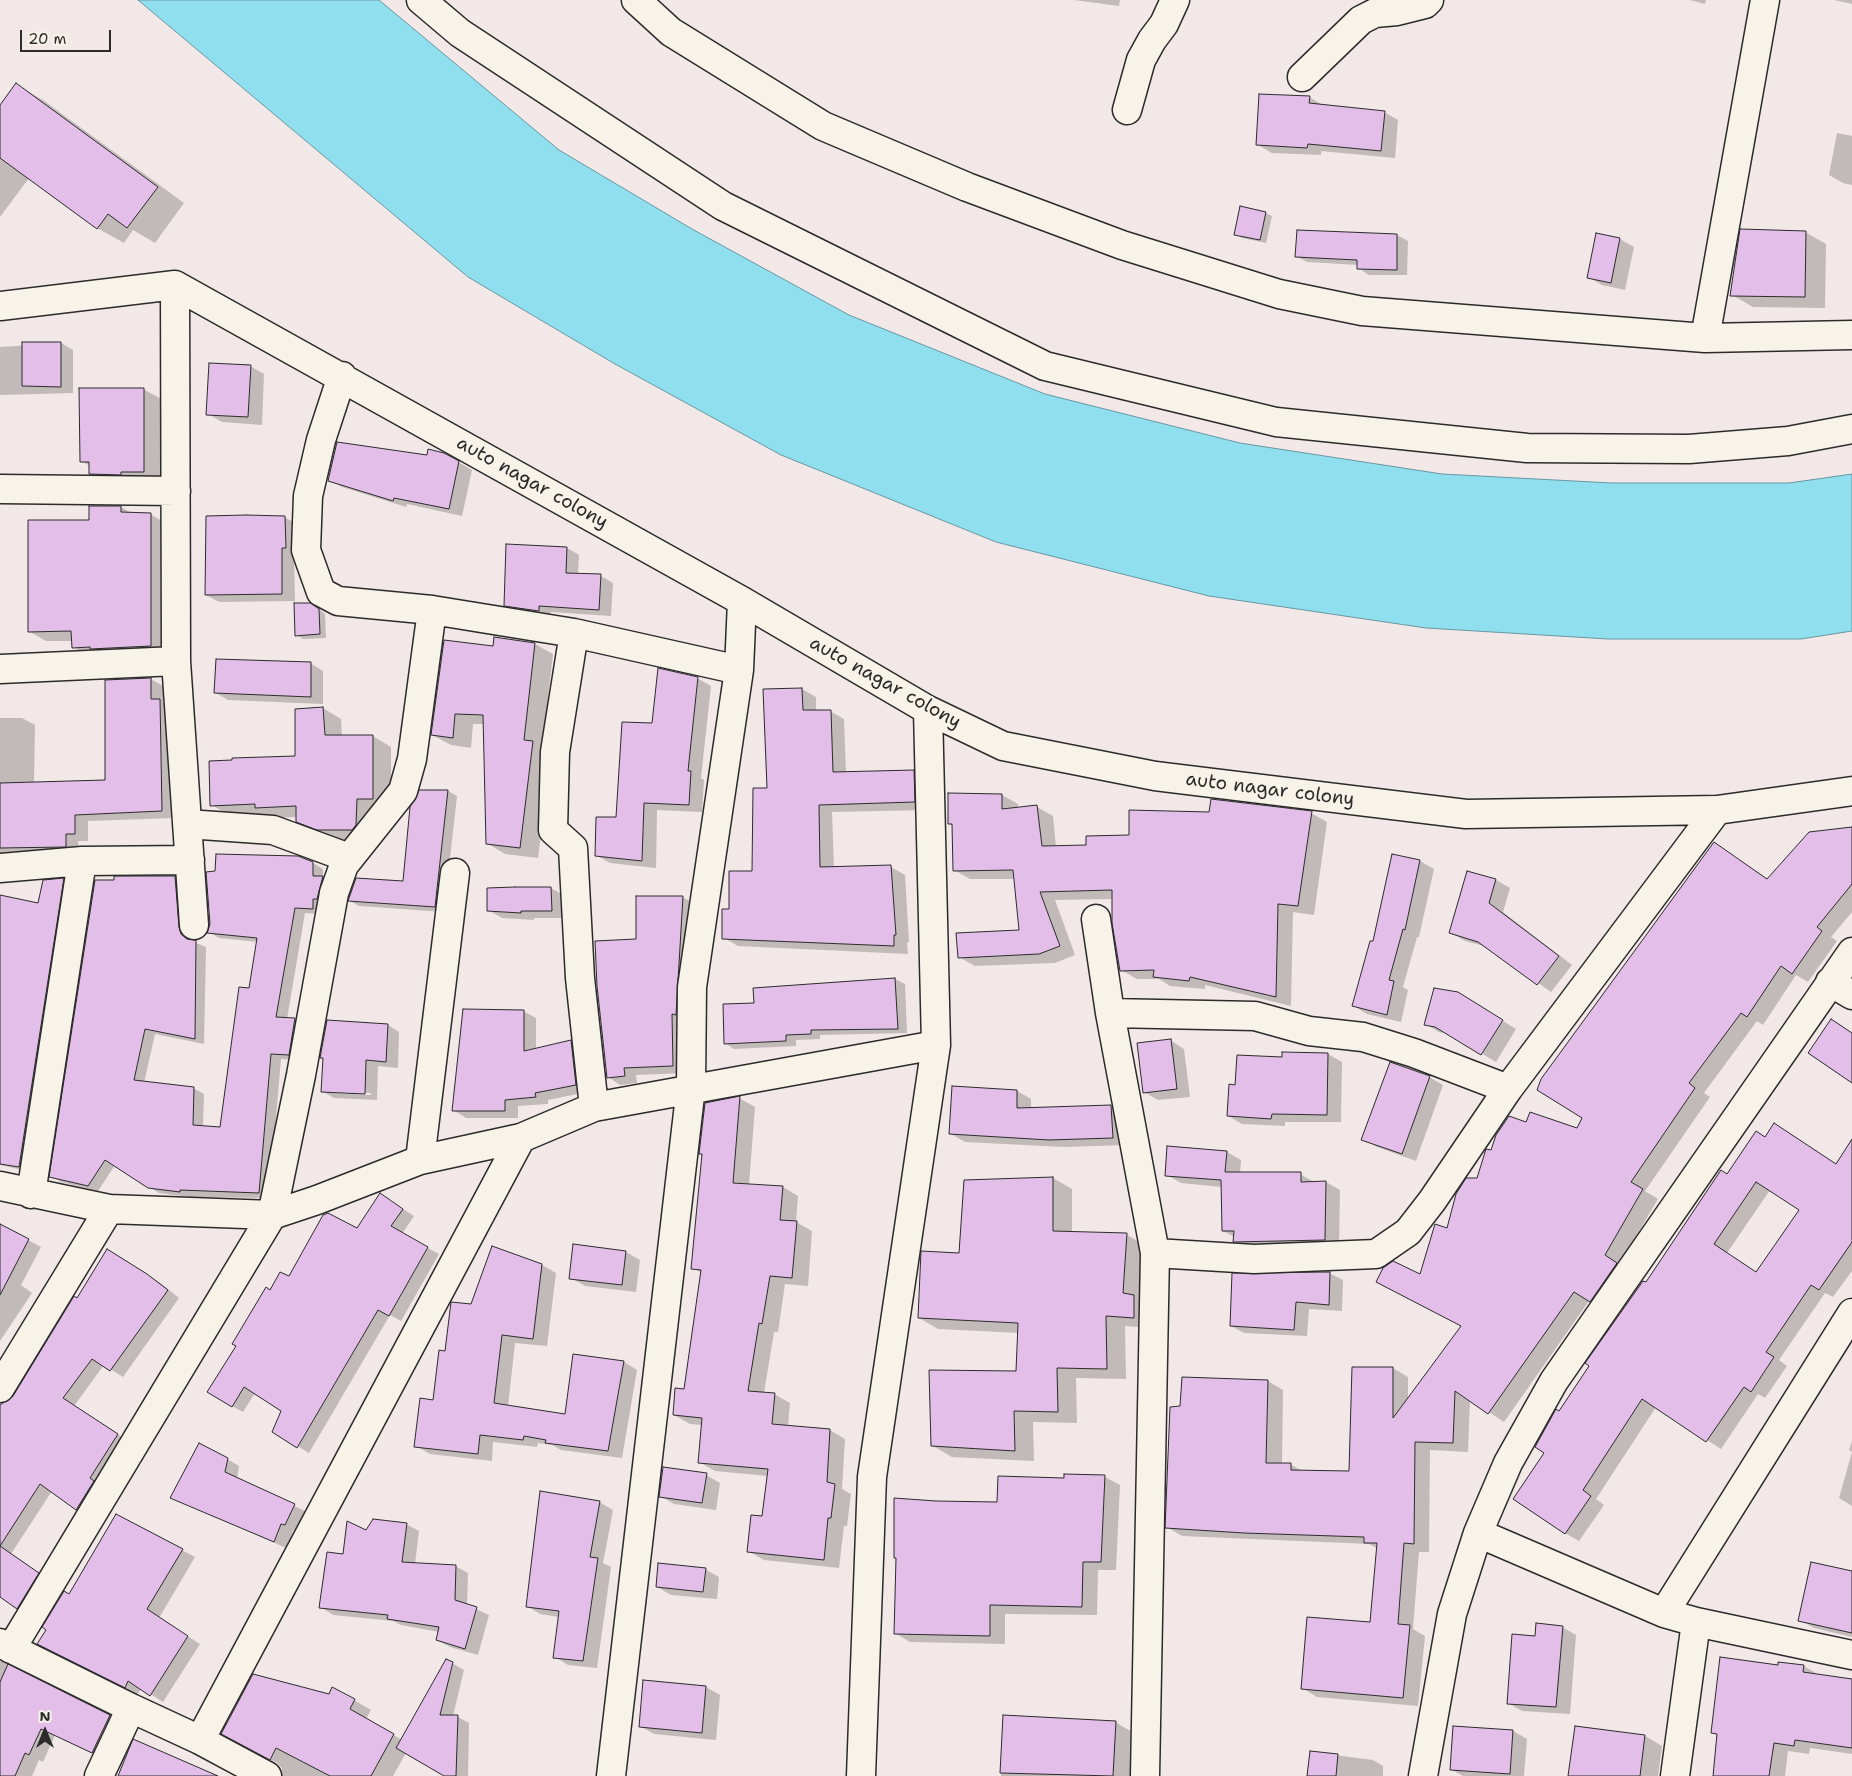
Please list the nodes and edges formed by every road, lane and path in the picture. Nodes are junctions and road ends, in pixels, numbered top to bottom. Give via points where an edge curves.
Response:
1 (421, 0) edge
2 (636, 0) edge
3 (1175, 0) edge
4 (1429, 0) edge
5 (1765, 0) edge
6 (1302, 77) dead end
7 (1127, 110) dead end
8 (175, 285) junction
9 (0, 306) edge
10 (1852, 335) edge
11 (1705, 338) junction
12 (342, 376) junction
13 (1852, 429) edge
14 (0, 489) edge
15 (176, 491) junction
16 (742, 601) junction
17 (432, 610) junction
18 (574, 633) junction
19 (176, 661) junction
20 (0, 669) edge
21 (739, 670) junction
22 (928, 710) junction
23 (1852, 792) edge
24 (1718, 810) junction
25 (188, 824) junction
26 (350, 858) junction
27 (190, 860) junction
28 (82, 861) junction
29 (0, 868) edge
30 (455, 873) dead end
31 (1096, 919) dead end
32 (194, 925) dead end
33 (1852, 952) edge
34 (1841, 988) edge
35 (1110, 1013) junction
36 (936, 1045) junction
37 (691, 1088) junction
38 (1508, 1089) junction
39 (594, 1107) junction
40 (521, 1138) junction
41 (420, 1160) junction
42 (0, 1186) edge
43 (31, 1194) junction
44 (109, 1209) junction
45 (272, 1215) junction
46 (1155, 1253) junction
47 (1852, 1313) edge
48 (0, 1388) edge
49 (1478, 1533) junction
50 (1664, 1613) junction
51 (1696, 1622) junction
52 (6, 1646) edge
53 (1852, 1655) edge
54 (131, 1708) junction
55 (200, 1740) junction
56 (99, 1776) edge
57 (267, 1776) edge
58 (611, 1776) edge
59 (861, 1776) edge
60 (1145, 1776) edge
61 (1423, 1776) edge
62 (1675, 1776) edge

1 - 13 street via 460,33 723,206 1045,366 1276,422 1527,448 1689,449 1788,441
2 - 11 street via 671,32 823,126 967,187 1122,245 1279,294 1362,311
3 - 7 street via 1141,60
4 - 6 street via 1397,11 1374,13 1361,20
5 - 11 street
8 - 9 street
8 - 12 street, auto nagar colony
8 - 15 street
10 - 11 street
12 - 16 street, auto nagar colony
12 - 17 street via 321,440 308,496 306,550 314,578 321,592 338,602
14 - 15 street
15 - 19 street
16 - 21 street
16 - 22 street, auto nagar colony
17 - 18 street
17 - 26 street via 412,759 402,791
18 - 21 street
18 - 39 street via 555,752 553,830 573,848 580,978
19 - 20 street
19 - 25 street
21 - 37 street via 692,987
22 - 24 street, auto nagar colony via 1003,746 1155,776 1466,814
22 - 36 street
23 - 24 street, auto nagar colony
24 - 38 street
25 - 26 street via 273,830
25 - 27 street
26 - 45 street via 344,865 334,893
27 - 28 street
27 - 32 street
28 - 29 street
28 - 43 street
30 - 41 street
31 - 35 street
33 - 34 street
34 - 49 street via 1554,1381 1508,1463
35 - 38 street via 1255,1016 1309,1030 1363,1037
35 - 46 street
36 - 37 street
36 - 59 street via 872,1478
37 - 39 street
37 - 58 street
38 - 46 street via 1408,1232 1376,1254 1254,1259
39 - 40 street
40 - 41 street
40 - 55 street
41 - 45 street
42 - 43 street
43 - 44 street
44 - 45 street
44 - 48 street
45 - 52 street
46 - 60 street
47 - 50 street
49 - 50 street
49 - 61 street via 1452,1614
50 - 51 street
51 - 53 street
51 - 62 street
52 - 54 street
54 - 55 street
54 - 56 street
55 - 57 street

